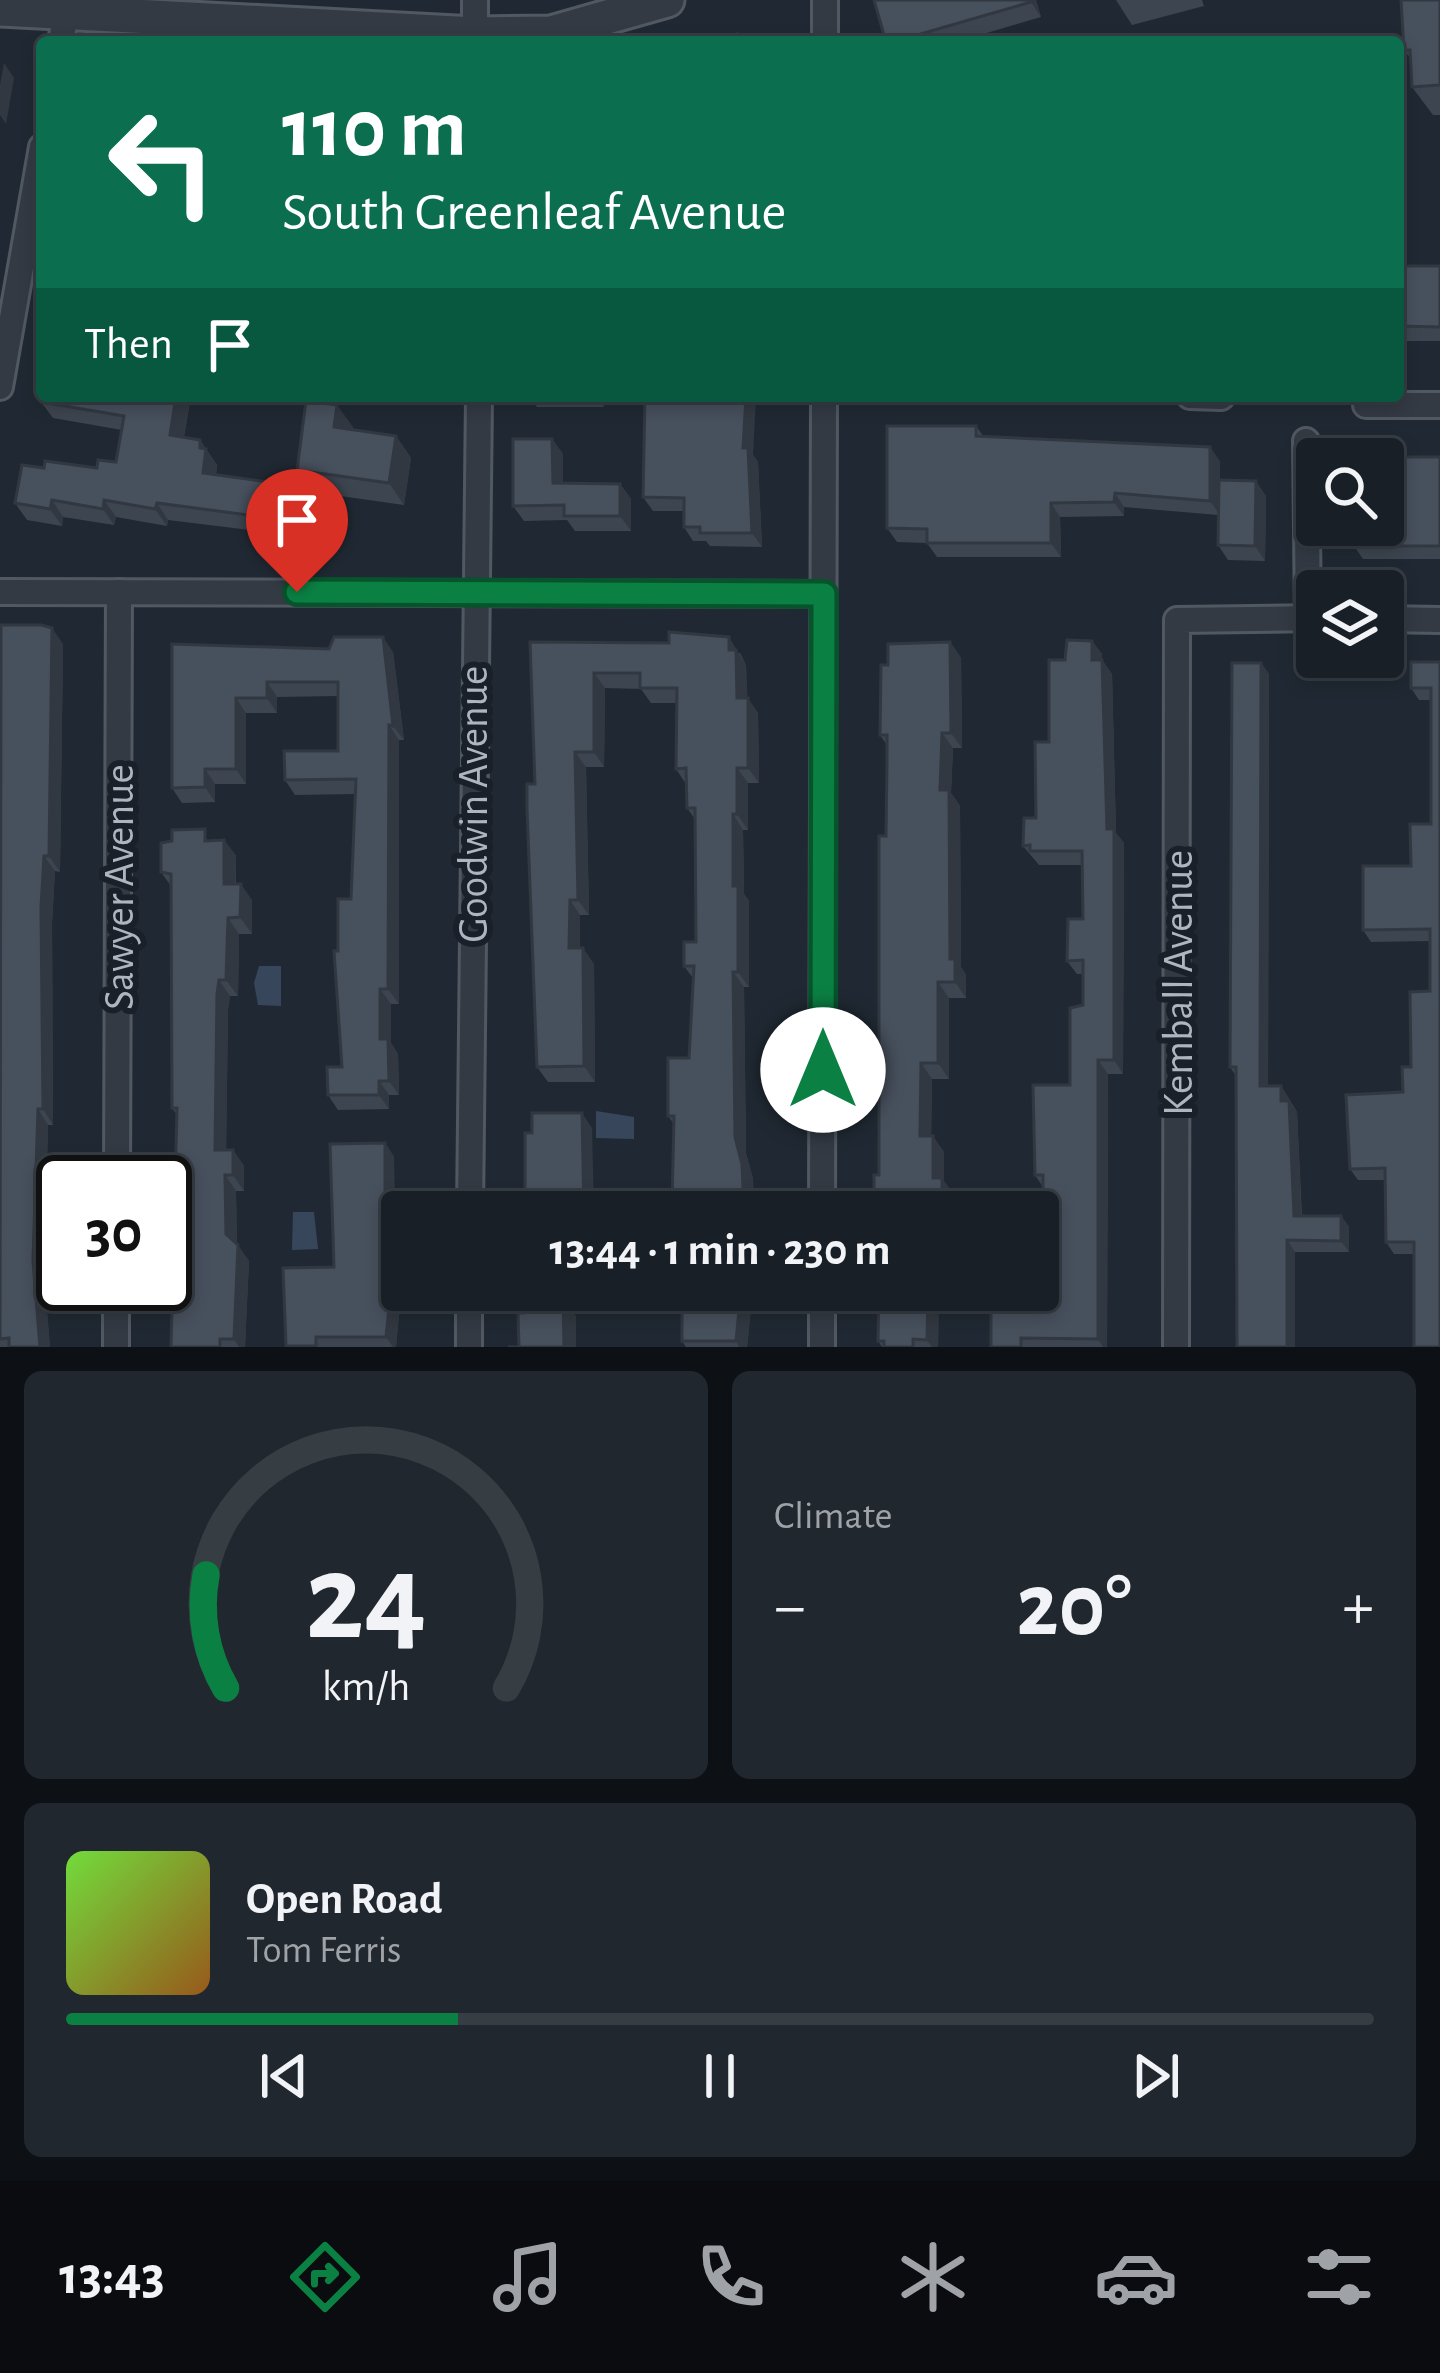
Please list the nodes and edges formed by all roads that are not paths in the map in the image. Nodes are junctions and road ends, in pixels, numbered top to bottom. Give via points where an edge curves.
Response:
1 (667, 0) edge
2 (825, 0) edge
3 (0, 9) edge
4 (136, 10) edge
5 (475, 17) edge
6 (63, 27) edge
7 (825, 36) edge
8 (36, 181) edge
9 (0, 387) edge
10 (479, 402) edge
11 (824, 402) edge
12 (1366, 405) dead end
13 (1440, 405) edge
14 (0, 592) edge
15 (119, 592) junction
16 (474, 592) junction
17 (824, 594) junction
18 (1296, 618) edge
19 (1404, 619) edge
20 (1440, 620) edge
21 (117, 1155) edge
22 (470, 1191) edge
23 (823, 1191) edge
24 (116, 1311) edge
25 (469, 1311) edge
26 (822, 1311) edge
27 (116, 1347) edge
28 (469, 1347) edge
29 (822, 1347) edge
30 (1177, 1347) edge

1 - 5 street via 550,33
2 - 7 street
3 - 6 street
4 - 5 street
4 - 6 street
8 - 9 street
10 - 16 street, Goodwin Avenue
11 - 17 street
12 - 13 street
14 - 15 street
15 - 16 street
15 - 21 street, Sawyer Avenue
16 - 17 street
16 - 22 street, Goodwin Avenue
17 - 23 street
18 - 30 street, Kemball Avenue via 1177,620
19 - 20 street
24 - 27 street
25 - 28 street
26 - 29 street

